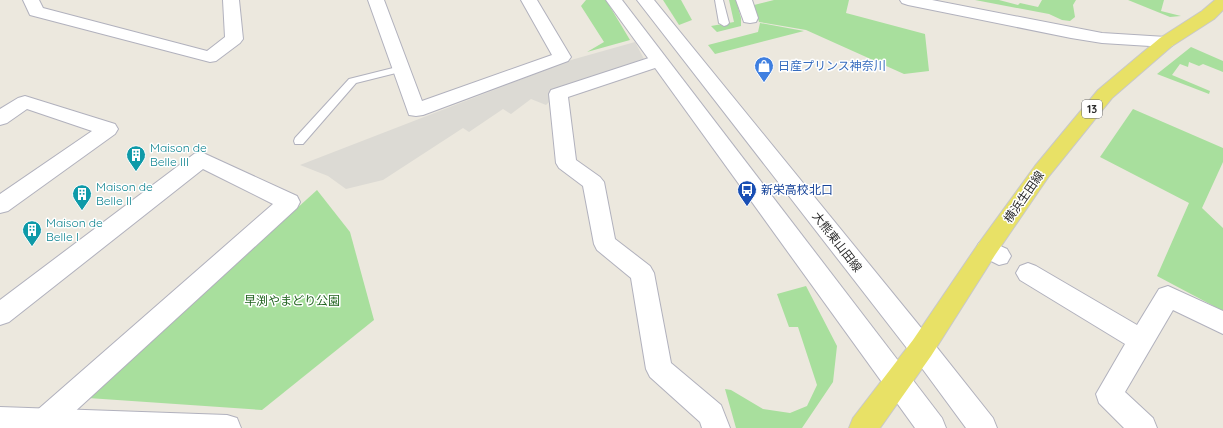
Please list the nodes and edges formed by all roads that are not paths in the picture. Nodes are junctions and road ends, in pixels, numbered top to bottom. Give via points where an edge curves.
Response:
1 (31, 0) edge
2 (231, 0) edge
3 (376, 0) edge
4 (529, 0) edge
5 (614, 0) edge
6 (645, 0) edge
7 (719, 0) edge
8 (908, 0) edge
9 (1223, 1) edge
10 (936, 2) edge
11 (724, 23) dead end
12 (1166, 42) junction
13 (658, 61) junction
14 (401, 69) junction
15 (0, 118) edge
16 (299, 141) dead end
17 (0, 205) edge
18 (1028, 274) dead end
19 (0, 314) edge
20 (1223, 323) edge
21 (1142, 341) junction
22 (922, 348) junction
23 (897, 381) junction
24 (0, 420) edge
25 (45, 421) junction
26 (227, 428) edge
27 (716, 428) edge
28 (863, 428) edge
29 (932, 428) edge
30 (983, 428) edge
31 (1143, 428) edge

1 - 2 street via 36,11 210,58 234,39
3 - 14 street
4 - 14 street via 562,57 416,110
5 - 13 street
6 - 22 street, 大熊東山田線
7 - 11 lane
8 - 10 street
9 - 12 main road, 横浜生田線 / 13 via 1208,15
10 - 12 street via 1072,33 1102,38
12 - 22 main road, 横浜生田線 / 13 via 1105,94 1042,171 993,253
13 - 23 street
13 - 27 street via 558,94 566,163 594,182 605,244 642,272 659,369 711,414
14 - 16 lane via 353,81
15 - 17 street via 25,102 108,129
18 - 21 street
19 - 25 street via 201,159 289,202
20 - 21 street via 1168,296
21 - 31 street via 1109,394
22 - 23 main road, 横浜生田線 / 13
22 - 30 street, 大熊東山田線
23 - 28 main road, 横浜生田線 / 13
23 - 29 street
24 - 25 street
25 - 26 street

